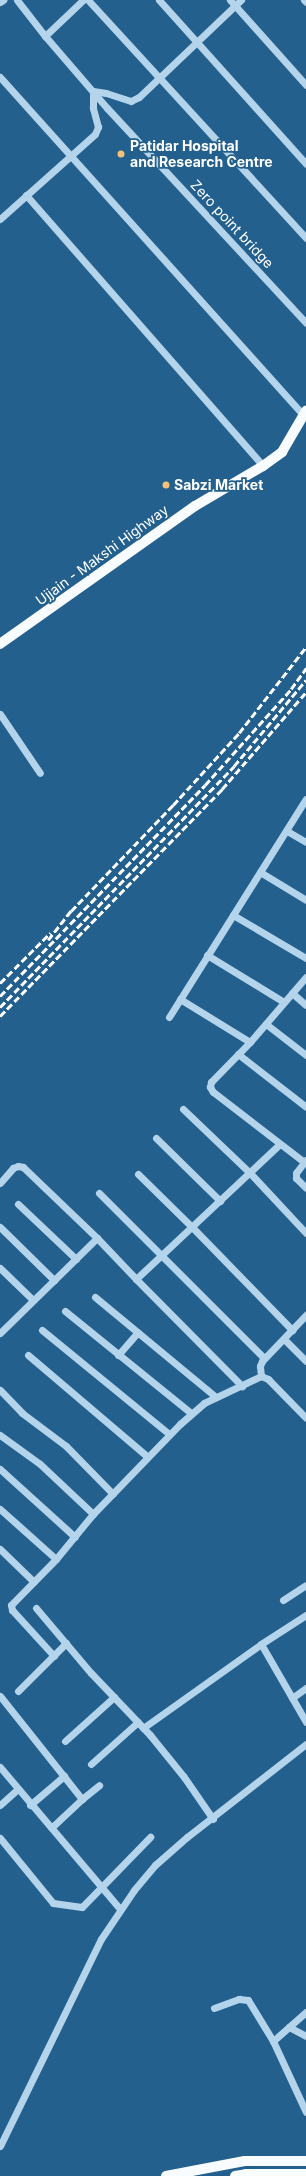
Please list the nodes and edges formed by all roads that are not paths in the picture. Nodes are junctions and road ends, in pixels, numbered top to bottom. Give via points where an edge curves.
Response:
1 (3, 0) edge
2 (17, 0) edge
3 (83, 0) edge
4 (88, 0) edge
5 (159, 0) edge
6 (241, 0) edge
7 (304, 0) edge
8 (0, 2) edge
9 (306, 2) edge
10 (232, 3) edge
11 (45, 36) junction
12 (196, 41) junction
13 (0, 77) edge
14 (159, 78) junction
15 (306, 84) edge
16 (93, 91) junction
17 (71, 156) junction
18 (306, 164) edge
19 (26, 196) junction
20 (0, 219) edge
21 (306, 238) edge
22 (306, 323) edge
23 (305, 413) edge
24 (263, 466) junction
25 (0, 644) edge
26 (0, 714) edge
27 (40, 773) dead end
28 (306, 799) edge
29 (287, 831) junction
30 (306, 842) edge
31 (260, 872) junction
32 (306, 900) edge
33 (232, 914) junction
34 (207, 955) junction
35 (306, 958) edge
36 (306, 977) edge
37 (292, 993) junction
38 (180, 999) junction
39 (284, 1002) junction
40 (306, 1005) edge
41 (169, 1017) dead end
42 (266, 1024) junction
43 (250, 1042) junction
44 (238, 1054) junction
45 (306, 1055) edge
46 (306, 1107) edge
47 (183, 1109) dead end
48 (156, 1138) dead end
49 (280, 1144) junction
50 (305, 1161) edge
51 (250, 1173) junction
52 (138, 1174) dead end
53 (0, 1183) edge
54 (306, 1188) edge
55 (99, 1192) dead end
56 (220, 1201) junction
57 (18, 1204) dead end
58 (0, 1227) edge
59 (192, 1227) junction
60 (306, 1233) edge
61 (97, 1238) junction
62 (162, 1255) junction
63 (76, 1259) junction
64 (0, 1268) edge
65 (136, 1279) junction
66 (54, 1280) junction
67 (95, 1297) dead end
68 (33, 1300) junction
69 (65, 1311) dead end
70 (306, 1315) edge
71 (42, 1330) dead end
72 (292, 1330) junction
73 (138, 1332) junction
74 (0, 1333) edge
75 (284, 1339) junction
76 (28, 1355) dead end
77 (118, 1355) junction
78 (264, 1358) junction
79 (306, 1361) edge
80 (261, 1376) junction
81 (242, 1386) junction
82 (0, 1390) edge
83 (216, 1397) junction
84 (191, 1414) junction
85 (306, 1418) edge
86 (169, 1434) junction
87 (0, 1435) edge
88 (148, 1457) junction
89 (0, 1469) edge
90 (113, 1494) junction
91 (0, 1509) edge
92 (94, 1514) junction
93 (74, 1537) junction
94 (0, 1549) edge
95 (56, 1559) junction
96 (34, 1582) junction
97 (306, 1585) edge
98 (283, 1600) dead end
99 (36, 1608) dead end
100 (306, 1615) edge
101 (66, 1643) junction
102 (261, 1644) junction
103 (54, 1656) junction
104 (306, 1688) edge
105 (18, 1692) dead end
106 (0, 1696) edge
107 (290, 1696) junction
108 (114, 1697) junction
109 (138, 1722) junction
110 (306, 1722) edge
111 (144, 1728) junction
112 (65, 1741) dead end
113 (306, 1744) edge
114 (91, 1764) dead end
115 (0, 1767) edge
116 (64, 1776) junction
117 (99, 1785) dead end
118 (18, 1789) junction
119 (82, 1799) junction
120 (0, 1805) edge
121 (30, 1805) junction
122 (212, 1819) junction
123 (50, 1828) junction
124 (150, 1837) dead end
125 (0, 1838) edge
126 (102, 1888) junction
127 (120, 1909) junction
128 (214, 2008) dead end
129 (306, 2012) edge
130 (289, 2027) junction
131 (306, 2036) edge
132 (273, 2041) junction
133 (302, 2097) edge
134 (306, 2112) edge
135 (0, 2146) edge
136 (306, 2161) edge
137 (306, 2174) edge
138 (166, 2176) edge
139 (235, 2176) edge

1 - 8 street
2 - 11 street, Zero point bridge
3 - 11 street
4 - 14 street
5 - 12 street
6 - 10 street
7 - 9 street
10 - 12 street
10 - 15 street
11 - 16 street, Zero point bridge
12 - 14 street
12 - 18 street
13 - 17 street
14 - 16 street via 140,97 131,101
14 - 21 street
16 - 17 street via 93,108 98,128 95,134
16 - 22 street, Zero point bridge
17 - 19 street
17 - 23 street
19 - 20 street
19 - 24 street
23 - 24 main road, Ujjain - Makshi Highway via 282,452
24 - 25 main road, Ujjain - Makshi Highway via 195,506
26 - 27 street
28 - 29 street
29 - 30 street
29 - 31 street
31 - 32 street
31 - 33 street
33 - 34 street
33 - 35 street
34 - 38 street
34 - 39 street
36 - 37 street
37 - 39 street
37 - 40 street
38 - 41 street
38 - 43 street
39 - 42 street
42 - 43 street
42 - 45 street
43 - 44 street
44 - 46 street
44 - 49 street via 210,1087
47 - 51 street
48 - 56 street
49 - 50 street
49 - 51 street
50 - 54 street via 296,1178
51 - 56 street
51 - 60 street
52 - 59 street
53 - 61 street via 13,1168 23,1167
55 - 62 street
56 - 59 street
57 - 63 street
58 - 66 street
59 - 62 street
59 - 72 street
61 - 63 street
61 - 65 street
62 - 65 street
62 - 78 street
63 - 66 street
64 - 68 street
65 - 81 street
66 - 68 street
67 - 73 street
68 - 74 street
69 - 77 street
70 - 72 street
71 - 86 street
72 - 75 street
73 - 77 street
73 - 83 street
75 - 78 street
75 - 79 street
76 - 88 street
77 - 84 street
78 - 80 street via 260,1366
80 - 81 street
80 - 85 street via 268,1379
81 - 83 street
82 - 90 street via 22,1413 66,1446
83 - 84 street
84 - 86 street
86 - 88 street
87 - 92 street via 40,1464
88 - 90 street
89 - 93 street
90 - 92 street
91 - 95 street
92 - 93 street
93 - 95 street
94 - 96 street
95 - 96 street
96 - 103 street via 11,1607
97 - 98 street
99 - 101 street
100 - 102 street
101 - 103 street
101 - 108 street
102 - 107 street
102 - 111 street
103 - 105 street
104 - 107 street
106 - 116 street
107 - 110 street
108 - 109 street
108 - 112 street
109 - 111 street
109 - 114 street
111 - 122 street via 186,1780
113 - 122 street
115 - 118 street
116 - 119 street
116 - 121 street
117 - 119 street
118 - 120 street
118 - 121 street
119 - 123 street
121 - 123 street
122 - 127 street via 155,1865
123 - 126 street
124 - 126 street
125 - 126 street via 53,1903 82,1907
126 - 127 street
127 - 135 street via 100,1938
128 - 132 street via 239,1999 248,2000
129 - 130 street
130 - 131 street
130 - 132 street
132 - 133 street
133 - 134 street
136 - 138 main road via 245,2161
137 - 139 main road

